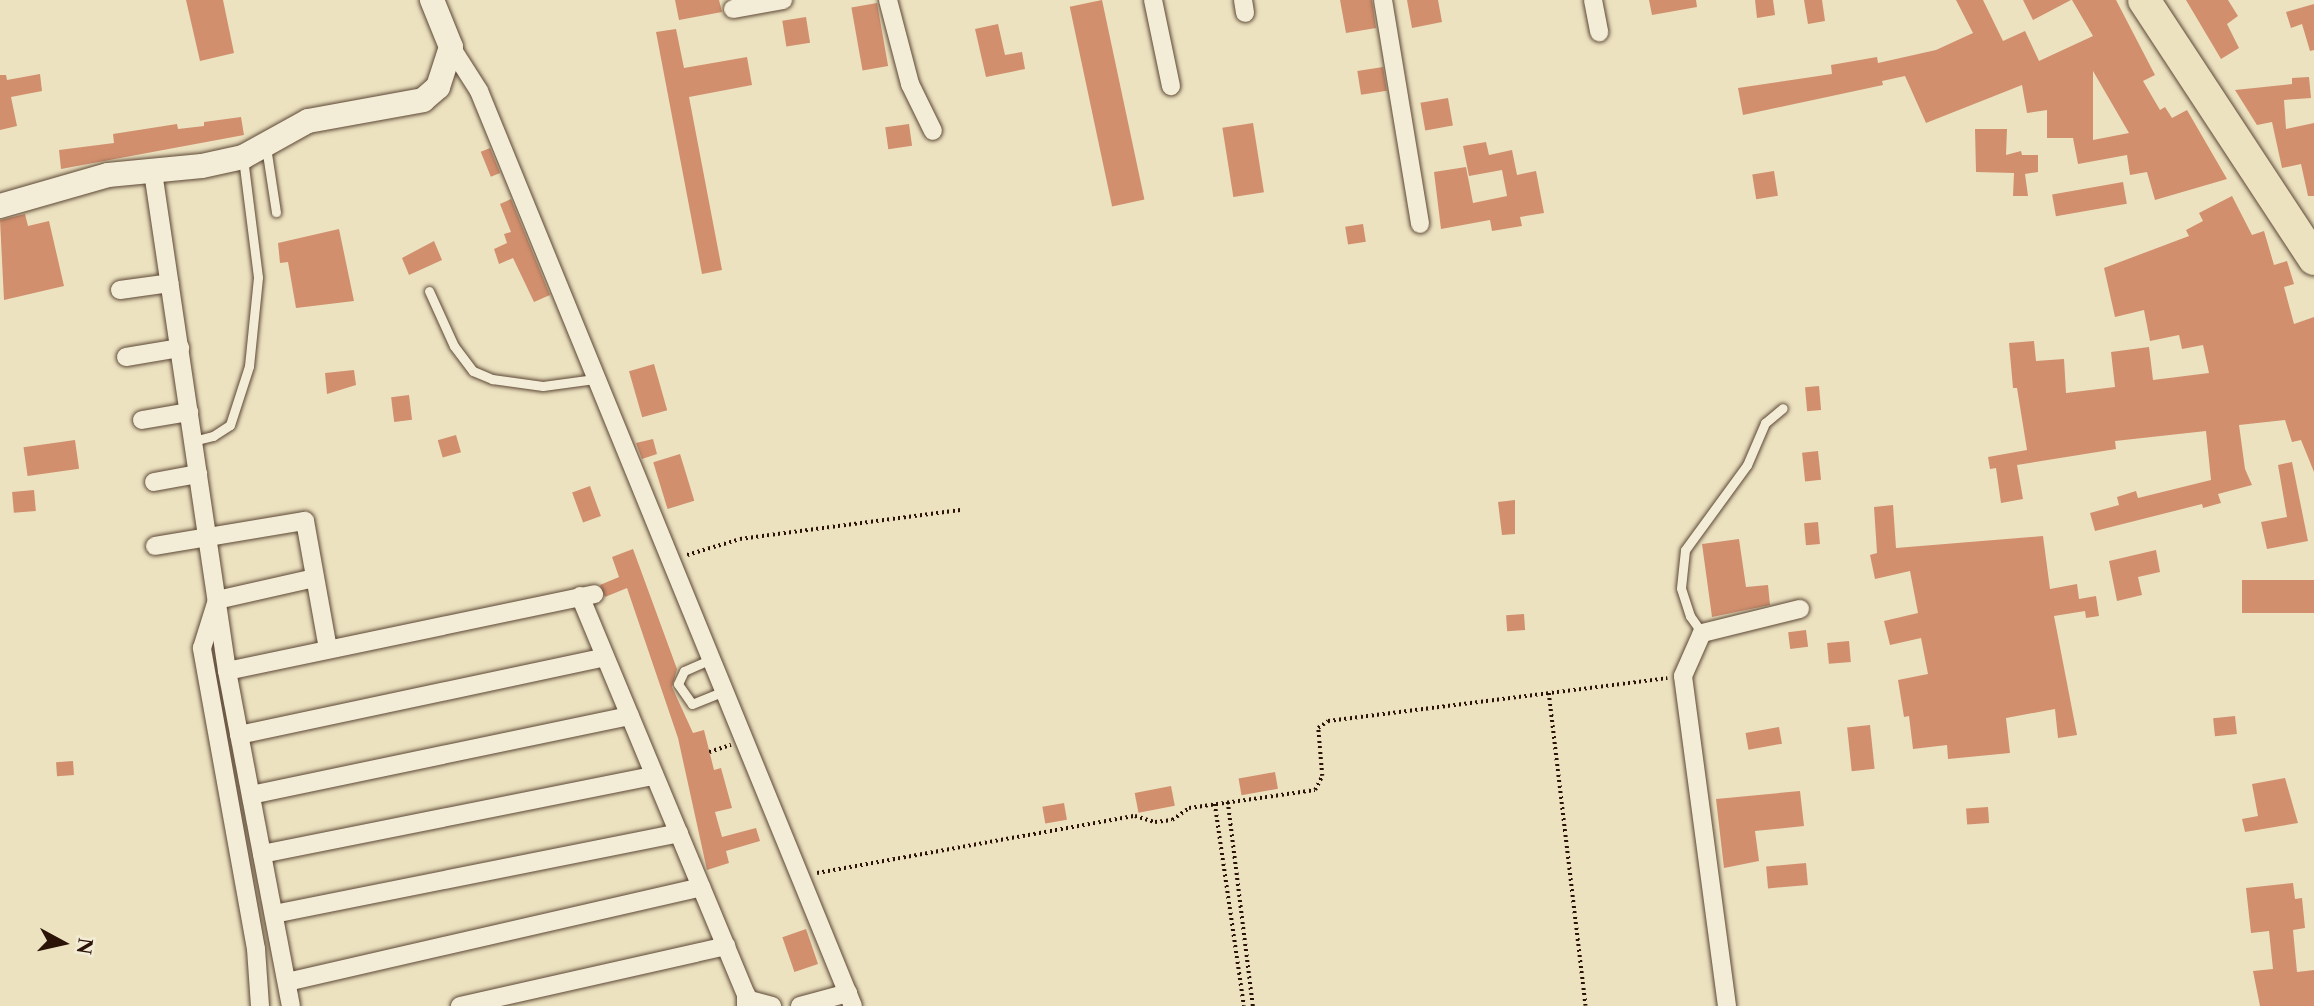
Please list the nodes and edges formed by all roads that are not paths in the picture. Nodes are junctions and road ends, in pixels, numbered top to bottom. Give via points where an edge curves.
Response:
1 (432, 0) edge
2 (783, 0) edge
3 (888, 0) edge
4 (1153, 0) edge
5 (1383, 0) edge
6 (1592, 0) edge
7 (2144, 0) edge
8 (733, 9) dead end
9 (1599, 32) dead end
10 (451, 47) junction
11 (1171, 86) dead end
12 (933, 131) dead end
13 (266, 145) junction
14 (243, 157) junction
15 (153, 173) junction
16 (0, 206) edge
17 (276, 212) dead end
18 (1420, 224) dead end
19 (2314, 259) edge
20 (170, 283) junction
21 (120, 290) dead end
22 (429, 290) dead end
23 (180, 348) junction
24 (127, 357) dead end
25 (595, 379) junction
26 (1783, 408) dead end
27 (189, 412) junction
28 (142, 420) dead end
29 (193, 441) junction
30 (198, 474) junction
31 (154, 482) dead end
32 (208, 538) junction
33 (155, 546) dead end
34 (315, 578) junction
35 (217, 600) junction
36 (1800, 609) dead end
37 (1702, 633) junction
38 (328, 649) junction
39 (605, 657) junction
40 (709, 660) junction
41 (227, 671) junction
42 (722, 692) junction
43 (629, 716) junction
44 (239, 735) junction
45 (654, 776) junction
46 (251, 795) junction
47 (679, 833) junction
48 (262, 854) junction
49 (701, 887) junction
50 (274, 914) junction
51 (726, 946) junction
52 (287, 982) junction
53 (851, 1000) edge
54 (746, 1003) edge
55 (260, 1006) edge
56 (292, 1006) edge
57 (460, 1006) edge
58 (772, 1006) edge
59 (800, 1006) edge
60 (1727, 1006) edge

1 - 10 street
2 - 8 street
3 - 12 street via 910,84
4 - 11 street
5 - 18 street
6 - 9 street
7 - 19 highway
10 - 13 street via 438,87 424,100 308,121
10 - 25 street via 479,91
13 - 14 street
13 - 17 lane
14 - 15 street
14 - 29 lane via 258,276 249,366 230,425 214,436
15 - 16 street via 108,175
15 - 20 street
20 - 21 street
20 - 23 street
22 - 25 lane via 454,346 474,371 492,379 543,386
23 - 24 street
23 - 27 street
25 - 40 street
26 - 37 lane via 1765,423 1747,465 1685,550 1681,588 1690,616
27 - 28 street
27 - 29 street
29 - 30 street
30 - 31 street
30 - 32 street
32 - 33 street
32 - 34 street via 305,521
32 - 35 street
34 - 35 street
34 - 38 street
35 - 41 street
35 - 55 street via 201,648 256,949
36 - 37 street
37 - 60 street via 1683,676
38 - 39 street via 587,595
38 - 41 street
39 - 43 street
39 - 44 street
40 - 42 street
40 - 42 lane via 684,671 678,684 692,704
41 - 44 street
42 - 53 street
43 - 45 street
43 - 46 street
44 - 46 street
45 - 47 street
45 - 48 street
46 - 48 street
47 - 49 street
47 - 50 street
48 - 50 street
49 - 51 street
49 - 52 street
50 - 52 street
51 - 54 street
51 - 57 street
52 - 56 street
53 - 59 street
54 - 58 street

